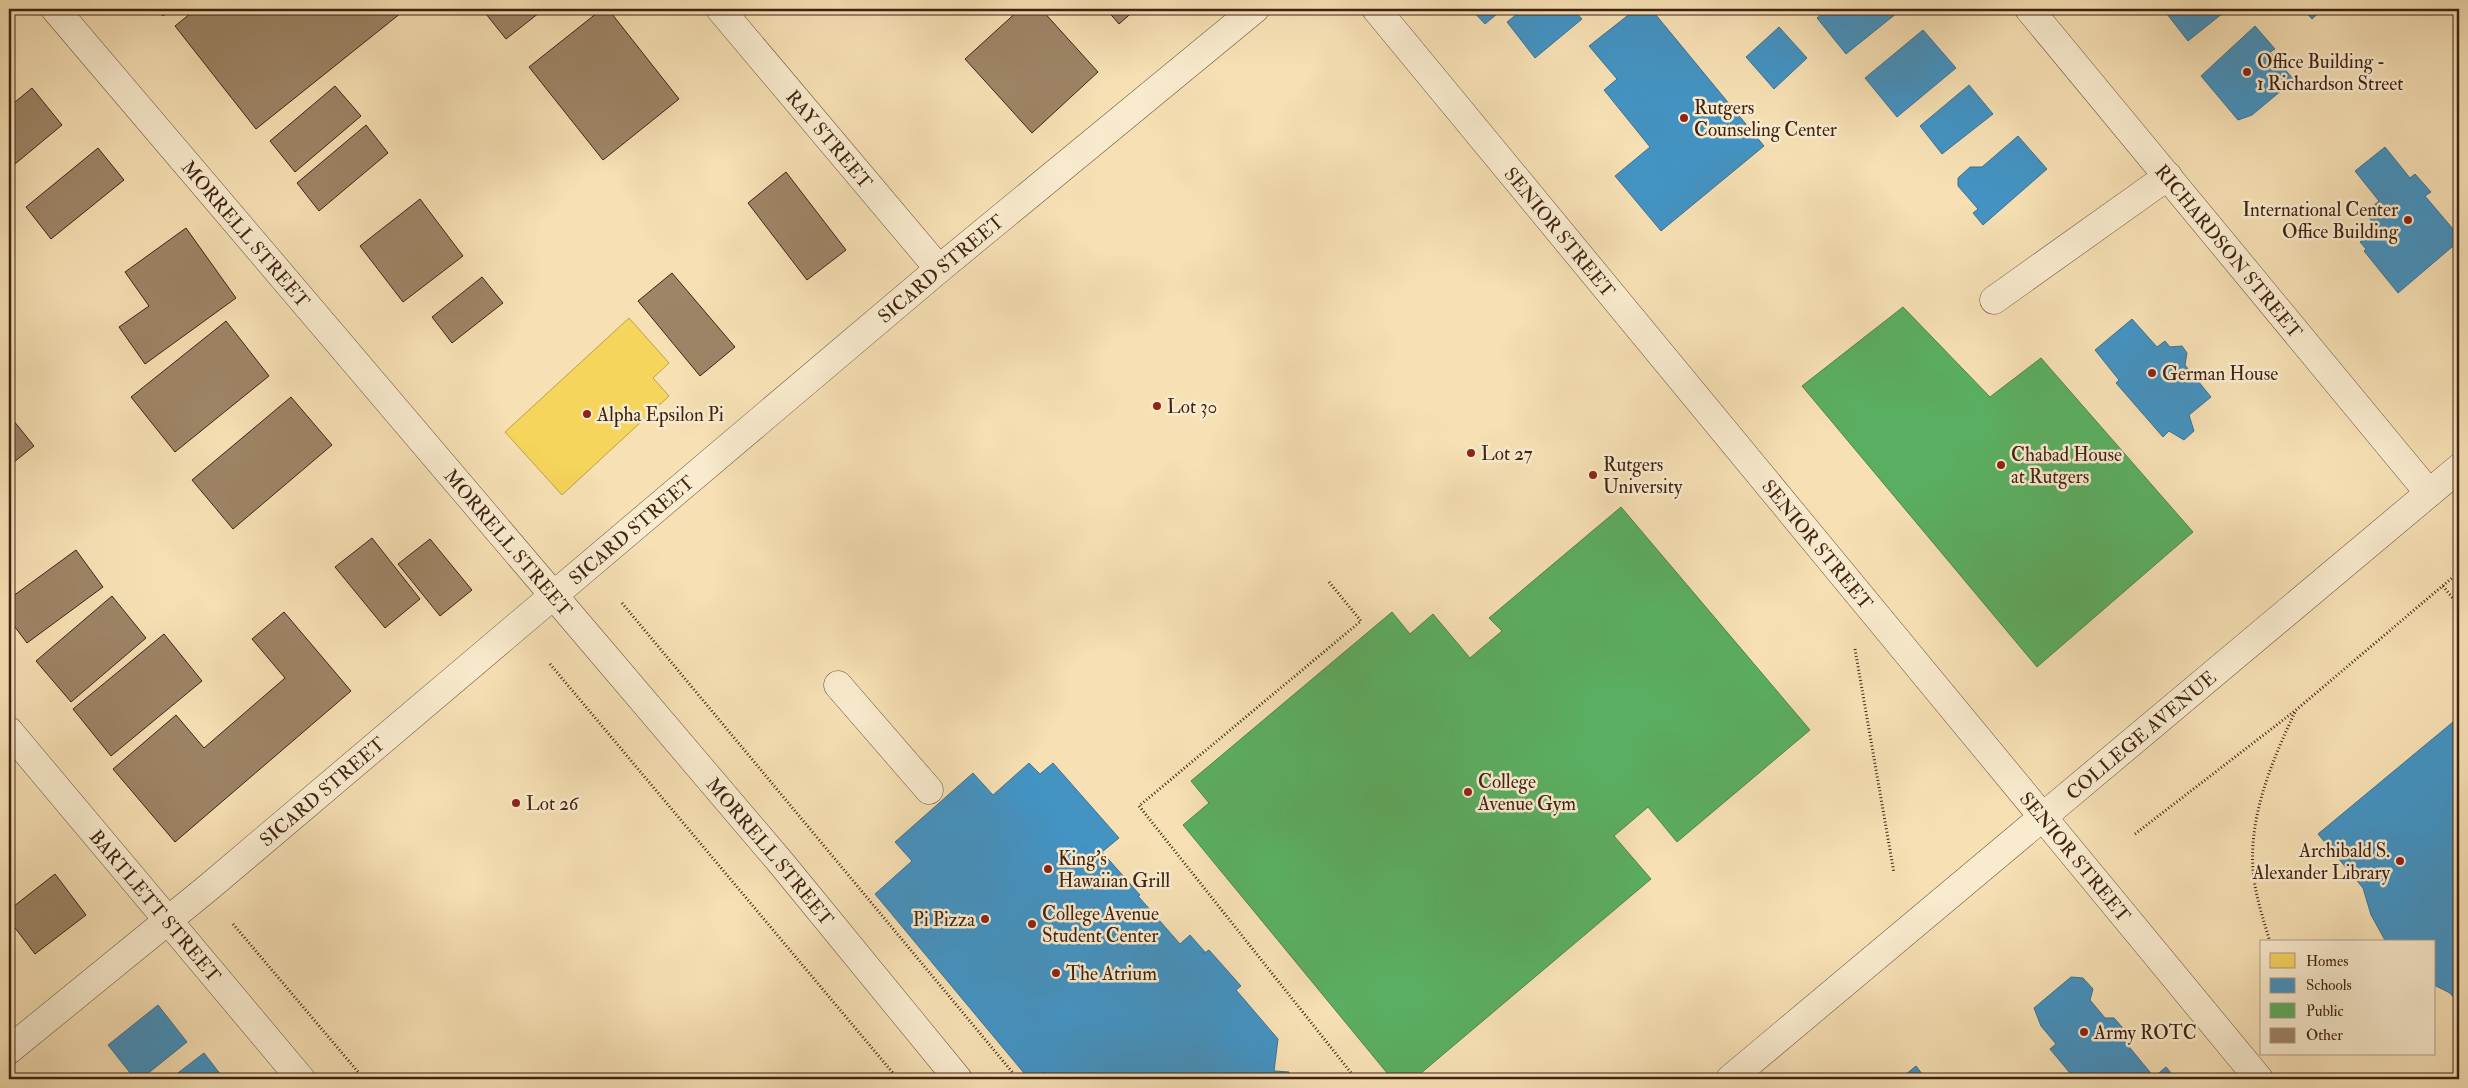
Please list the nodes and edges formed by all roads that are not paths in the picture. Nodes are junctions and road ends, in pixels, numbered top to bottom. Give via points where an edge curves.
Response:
1 (54, 9) edge
2 (720, 9) edge
3 (1255, 9) edge
4 (1376, 9) edge
5 (2029, 9) edge
6 (2168, 176) junction
7 (940, 269) junction
8 (1994, 300) dead end
9 (2459, 468) edge
10 (2429, 493) junction
11 (553, 596) junction
12 (838, 685) dead end
13 (9, 731) edge
14 (929, 790) dead end
15 (2044, 816) junction
16 (168, 922) junction
17 (9, 1050) edge
18 (301, 1079) edge
19 (958, 1079) edge
20 (1730, 1079) edge
21 (2259, 1079) edge

1 - 11 street, MORRELL STREET
2 - 7 street, RAY STREET
3 - 7 street, SICARD STREET
4 - 15 street, SENIOR STREET
5 - 6 street, RICHARDSON STREET
6 - 8 street
6 - 10 street, RICHARDSON STREET
7 - 11 street, SICARD STREET
9 - 10 street, COLLEGE AVENUE
10 - 15 street, COLLEGE AVENUE
11 - 16 street, SICARD STREET
11 - 19 street, MORRELL STREET via 782,864
12 - 14 street
13 - 16 street, BARTLETT STREET
15 - 20 street, COLLEGE AVENUE
15 - 21 street, SENIOR STREET
16 - 17 street, SICARD STREET
16 - 18 street, BARTLETT STREET

